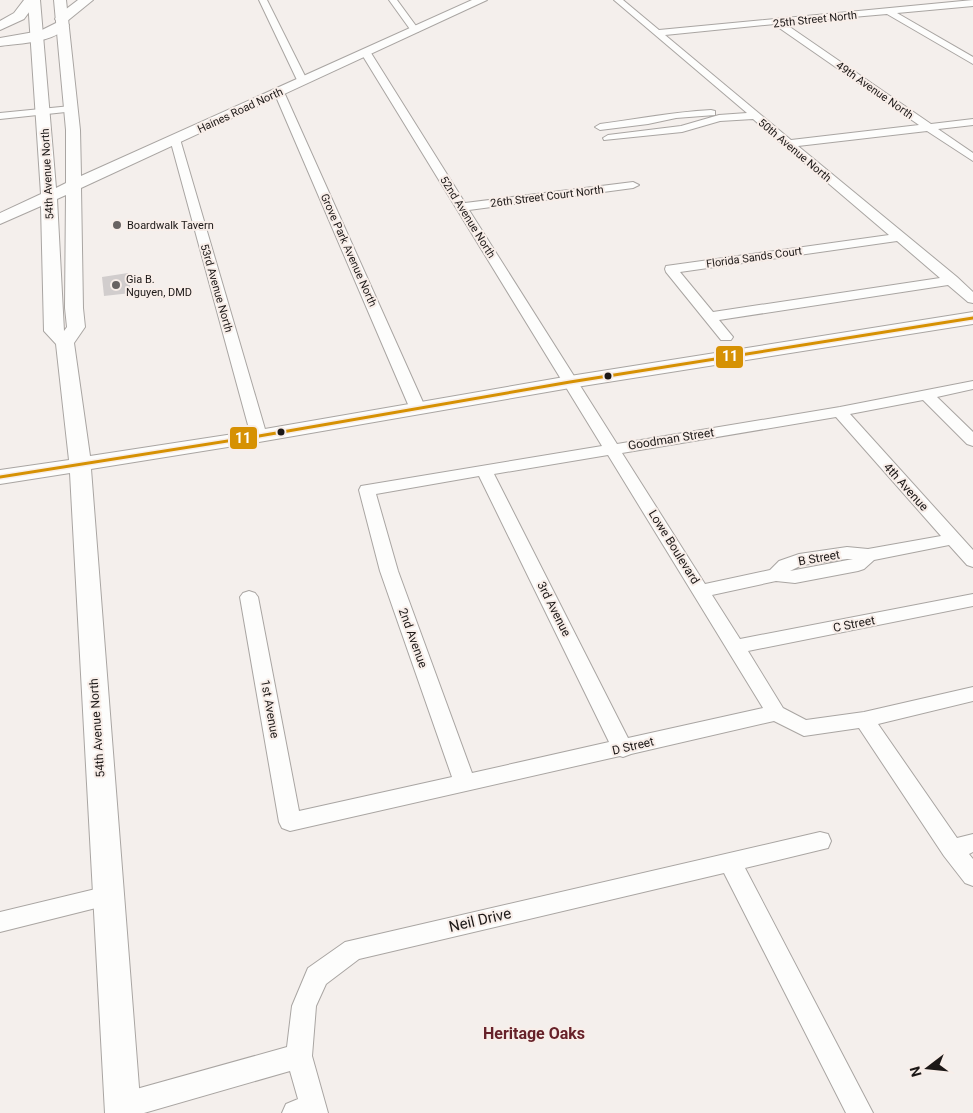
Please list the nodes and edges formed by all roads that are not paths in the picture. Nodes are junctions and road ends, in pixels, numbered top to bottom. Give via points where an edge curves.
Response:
1 (33, 0) edge
2 (60, 0) edge
3 (86, 0) edge
4 (263, 0) edge
5 (393, 0) edge
6 (481, 0) edge
7 (618, 0) edge
8 (973, 4) edge
9 (890, 12) junction
10 (62, 22) junction
11 (778, 23) junction
12 (0, 26) edge
13 (415, 30) junction
14 (656, 33) junction
15 (38, 37) junction
16 (0, 43) edge
17 (39, 52) junction
18 (366, 53) junction
19 (973, 61) edge
20 (302, 80) junction
21 (279, 92) junction
22 (746, 108) junction
23 (71, 109) junction
24 (43, 112) junction
25 (0, 116) edge
26 (756, 116) junction
27 (973, 122) edge
28 (600, 127) dead end
29 (928, 127) junction
30 (608, 138) dead end
31 (176, 139) junction
32 (788, 144) junction
33 (973, 158) edge
34 (633, 185) dead end
35 (75, 186) junction
36 (49, 196) junction
37 (462, 207) junction
38 (0, 219) edge
39 (899, 237) junction
40 (952, 280) junction
41 (973, 299) edge
42 (709, 317) junction
43 (973, 318) edge
44 (726, 337) dead end
45 (65, 343) junction
46 (570, 382) junction
47 (973, 385) edge
48 (926, 395) junction
49 (418, 409) junction
50 (840, 412) junction
51 (259, 436) junction
52 (973, 441) edge
53 (612, 449) junction
54 (80, 465) junction
55 (484, 470) junction
56 (0, 477) edge
57 (368, 490) joint
58 (953, 539) junction
59 (973, 560) edge
60 (701, 591) junction
61 (249, 597) dead end
62 (973, 600) edge
63 (736, 647) junction
64 (973, 694) edge
65 (776, 713) junction
66 (864, 720) junction
67 (623, 749) junction
68 (466, 784) junction
69 (290, 822) joint
70 (820, 840) dead end
71 (973, 843) edge
72 (952, 848) junction
73 (730, 862) junction
74 (973, 876) edge
75 (108, 896) junction
76 (0, 922) edge
77 (298, 1056) junction
78 (122, 1110) edge
79 (308, 1111) edge
80 (860, 1113) edge

1 - 12 highway via 19,16
1 - 15 main road, 54th Avenue North
2 - 10 main road, 54th Avenue North
3 - 10 highway
4 - 20 street
5 - 13 street
6 - 13 main road, Haines Road North
7 - 14 street, 50th Avenue North
8 - 9 street, 25th Street North
9 - 11 street, 25th Street North
9 - 19 street
10 - 15 highway via 53,32
10 - 23 main road, 54th Avenue North
11 - 14 street, 25th Street North
11 - 29 street, 49th Avenue North
13 - 18 main road, Haines Road North
14 - 22 street, 50th Avenue North
15 - 16 highway
15 - 17 main road, 54th Avenue North
16 - 17 highway via 16,44
17 - 24 main road, 54th Avenue North
18 - 20 main road, Haines Road North
18 - 37 street, 52nd Avenue North
20 - 21 main road, Haines Road North
21 - 31 main road, Haines Road North
21 - 49 street, Grove Park Avenue North
22 - 26 street, 50th Avenue North
22 - 28 street
23 - 24 street
23 - 35 main road, 54th Avenue North
24 - 25 street
24 - 36 main road, 54th Avenue North
26 - 30 street via 718,118 682,130
26 - 32 street, 50th Avenue North
27 - 29 street
29 - 32 street
29 - 33 street, 49th Avenue North
31 - 35 main road, Haines Road North
31 - 51 street, 53rd Avenue North
32 - 39 street, 50th Avenue North
34 - 37 street, 26th Street Court North
35 - 36 main road, Haines Road North
35 - 45 main road, 54th Avenue North via 76,327
36 - 38 main road, Haines Road North
36 - 45 main road, 54th Avenue North via 53,331
37 - 46 street, 52nd Avenue North
39 - 40 street, 50th Avenue North
39 - 42 street, Florida Sands Court via 670,269
40 - 41 street, 50th Avenue North
40 - 42 street
42 - 44 street, Florida Sands Court
43 - 46 main road
45 - 54 main road, 54th Avenue North
46 - 49 main road
46 - 53 street, Lowe Boulevard
47 - 48 street, Goodman Street
48 - 50 street, Goodman Street
48 - 52 street
49 - 51 main road
50 - 53 street, Goodman Street
50 - 58 street, 4th Avenue
51 - 54 main road
53 - 55 street, Goodman Street
53 - 60 street, Lowe Boulevard
54 - 56 main road
54 - 75 main road, 54th Avenue North
55 - 57 street, Goodman Street
55 - 67 street, 3rd Avenue
57 - 68 street, 2nd Avenue via 389,571
58 - 59 street, 4th Avenue
58 - 60 street, B Street via 868,555 858,565 795,577 776,575
60 - 63 street, Lowe Boulevard
61 - 69 street, 1st Avenue
62 - 63 street, C Street
63 - 65 street, Lowe Boulevard
64 - 66 street
65 - 66 street via 804,728
65 - 67 street, D Street
66 - 72 street
67 - 68 street, D Street
68 - 69 street, D Street
70 - 73 street, Neil Drive
71 - 72 street
72 - 74 street
73 - 77 street, Neil Drive via 353,950 316,976 304,1006
73 - 80 street
75 - 76 street
75 - 78 main road, 54th Avenue North
77 - 78 street
77 - 79 street, Neil Drive

